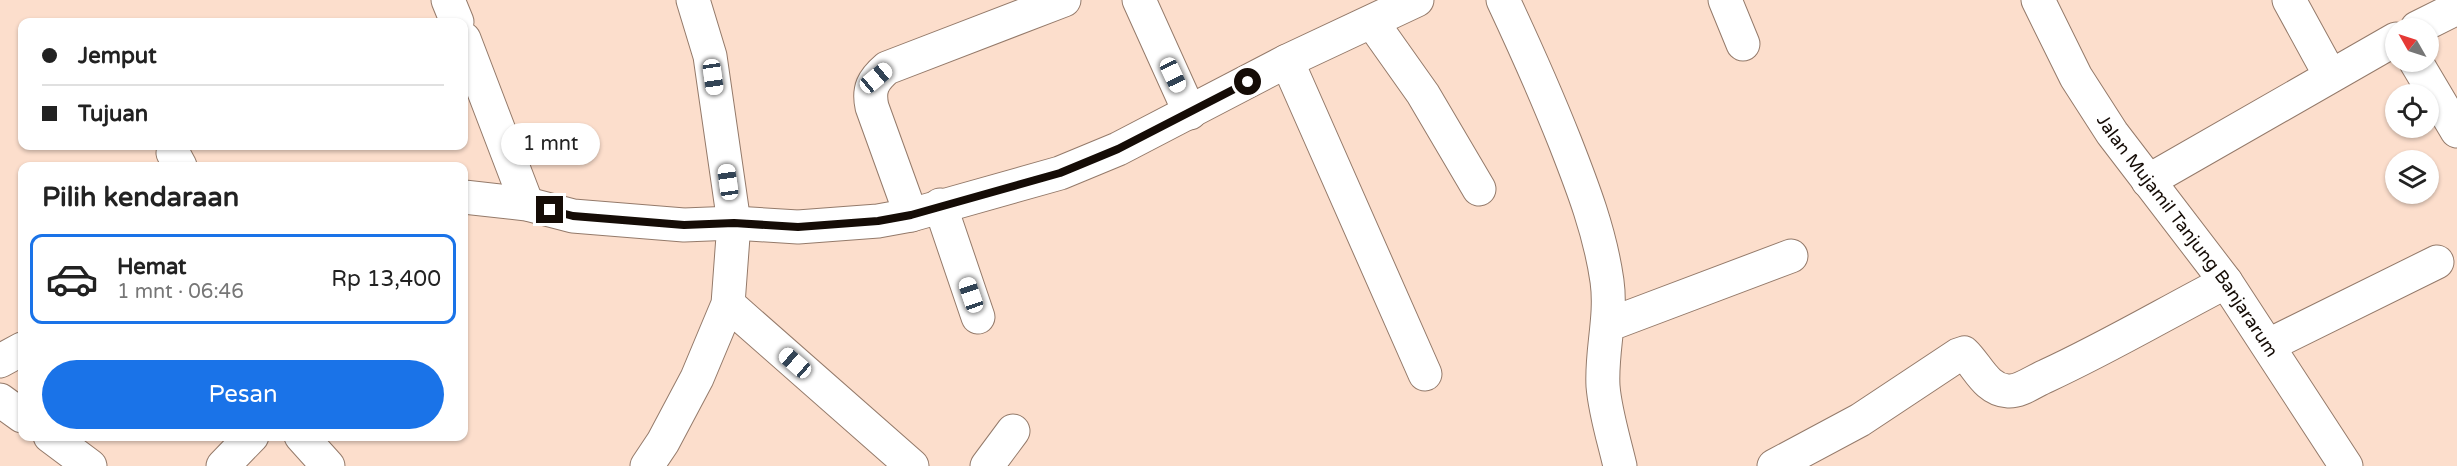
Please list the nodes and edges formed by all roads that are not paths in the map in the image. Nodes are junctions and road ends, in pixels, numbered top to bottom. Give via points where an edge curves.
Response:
1 (448, 0) edge
2 (693, 0) edge
3 (1139, 0) edge
4 (1417, 0) edge
5 (1503, 0) edge
6 (1725, 0) edge
7 (2038, 0) edge
8 (2289, 0) edge
9 (1043, 3) edge
10 (2457, 8) edge
11 (455, 18) edge
12 (2437, 18) edge
13 (1372, 22) junction
14 (1743, 44) dead end
15 (2385, 45) edge
16 (468, 49) edge
17 (1287, 61) junction
18 (2422, 72) edge
19 (2330, 75) junction
20 (1190, 113) junction
21 (2457, 131) edge
22 (2148, 181) junction
23 (1479, 189) dead end
24 (468, 197) edge
25 (527, 204) junction
26 (926, 210) junction
27 (734, 223) junction
28 (1791, 256) dead end
29 (2437, 261) dead end
30 (2226, 282) junction
31 (728, 304) junction
32 (978, 317) dead end
33 (1608, 325) junction
34 (2269, 345) junction
35 (18, 351) edge
36 (0, 361) edge
37 (1425, 374) dead end
38 (0, 400) edge
39 (18, 413) edge
40 (1013, 431) dead end
41 (57, 441) edge
42 (247, 441) edge
43 (306, 441) edge
44 (90, 466) edge
45 (223, 466) edge
46 (328, 466) edge
47 (647, 466) edge
48 (912, 466) edge
49 (987, 466) edge
50 (1620, 466) edge
51 (1774, 466) edge
52 (2346, 466) edge

1 - 11 street
2 - 27 street via 710,56
3 - 20 street
4 - 13 street
5 - 33 street via 1537,71 1589,204 1608,284
6 - 14 street
7 - 22 street, Jalan Mujamil Tanjung Banjararum via 2076,77
8 - 19 street
9 - 26 street via 887,68 876,78 870,96 872,107
10 - 12 street
13 - 17 street
13 - 23 street via 1423,94
15 - 19 street
16 - 25 street
17 - 20 street
17 - 37 street
18 - 21 street
19 - 22 street
20 - 26 street via 1060,173
22 - 30 street, Jalan Mujamil Tanjung Banjararum
24 - 25 street
25 - 27 street via 573,216 613,220 684,225
26 - 27 street via 878,221 798,227
26 - 32 street
27 - 31 street
28 - 33 street
29 - 34 street
30 - 34 street, Jalan Mujamil Tanjung Banjararum
30 - 51 street via 2072,364 2008,391 1996,388 1972,360 1964,353 1958,354 1860,420
31 - 47 street via 697,378
31 - 48 street
33 - 50 street via 1603,387
34 - 52 street, Jalan Mujamil Tanjung Banjararum
35 - 36 street
38 - 39 street
40 - 49 street
41 - 44 street
42 - 45 street
43 - 46 street

